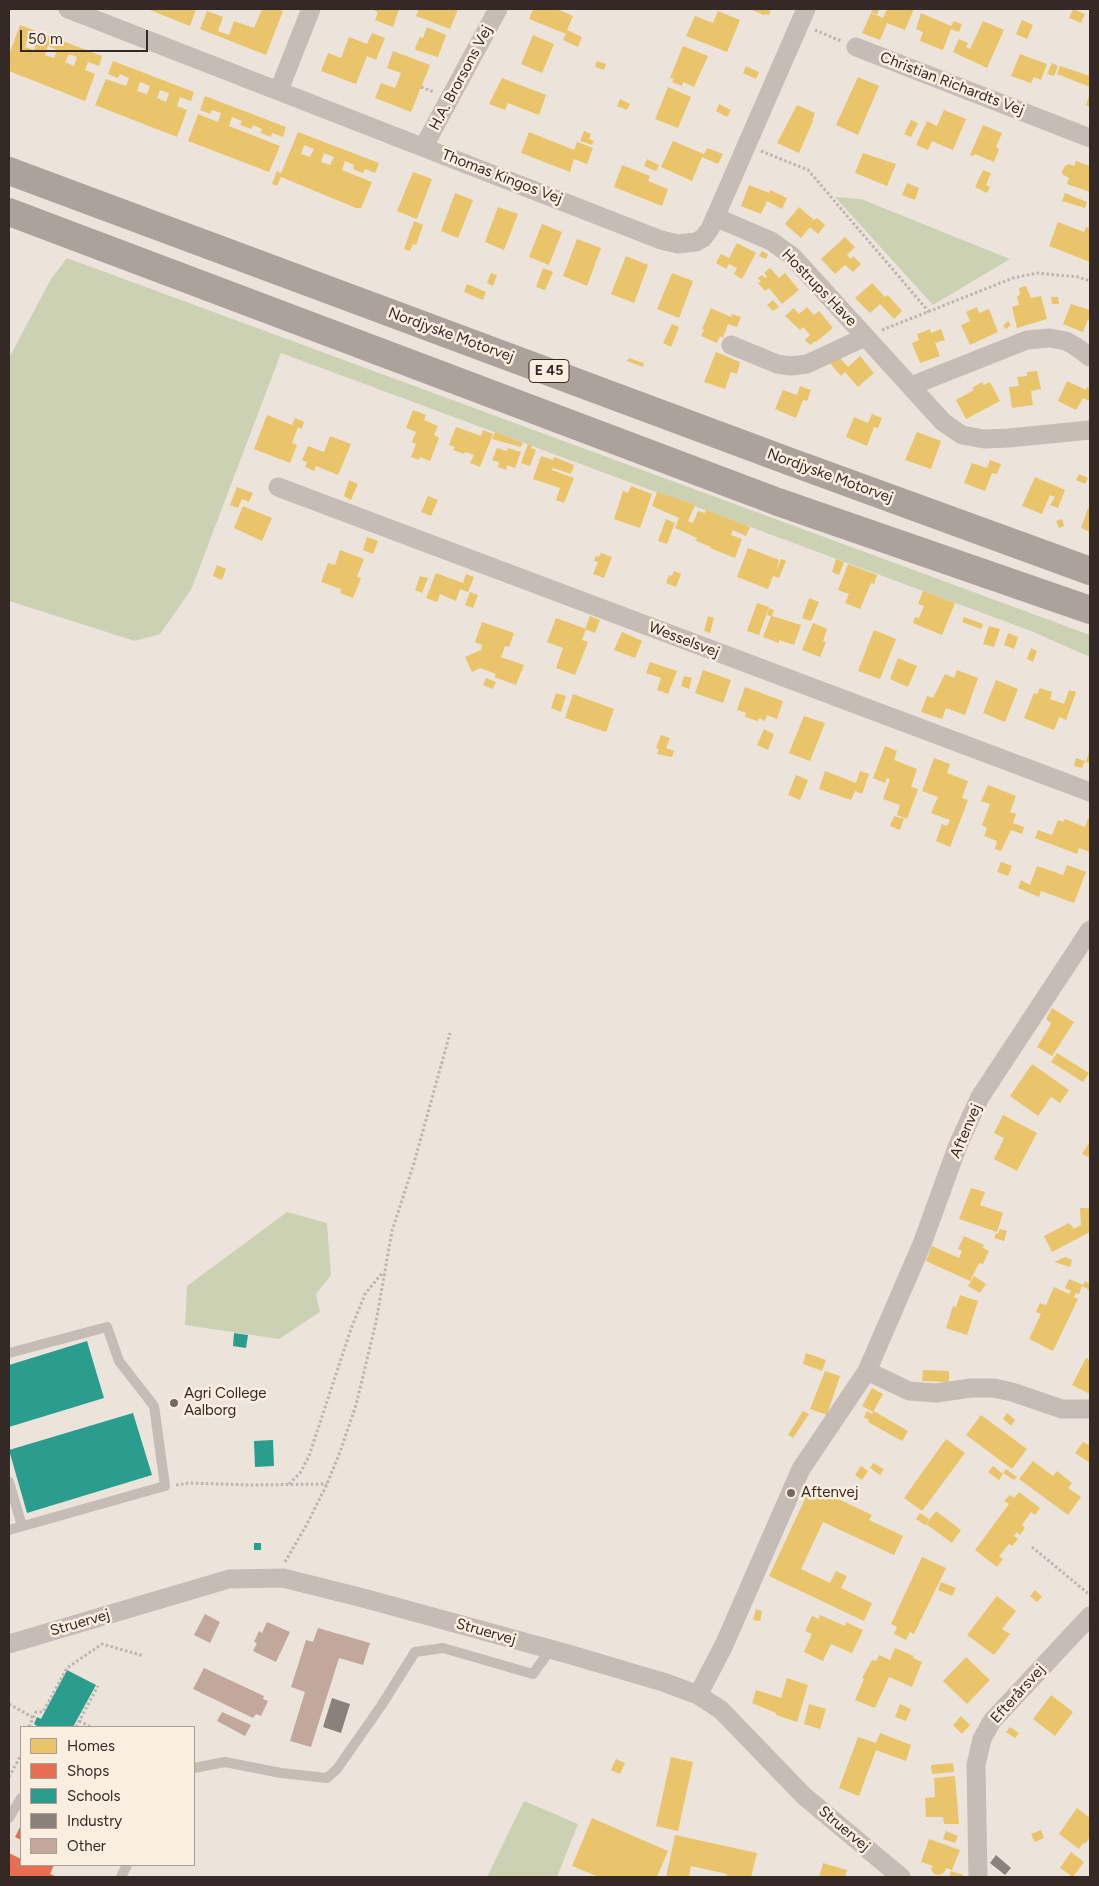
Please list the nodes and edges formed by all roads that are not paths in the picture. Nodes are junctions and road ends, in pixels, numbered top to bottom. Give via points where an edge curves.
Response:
1 (68, 9) edge
2 (312, 9) edge
3 (498, 9) edge
4 (806, 9) edge
5 (102, 15) edge
6 (856, 47) road end
7 (279, 90) junction
8 (1090, 138) edge
9 (424, 146) junction
10 (9, 171) edge
11 (9, 212) edge
12 (715, 217) junction
13 (865, 337) junction
14 (731, 345) dead end
15 (1090, 358) edge
16 (911, 386) junction
17 (1090, 430) edge
18 (278, 487) dead end
19 (1090, 571) edge
20 (1090, 610) edge
21 (1090, 792) edge
22 (1090, 930) edge
23 (9, 1353) edge
24 (868, 1371) junction
25 (1090, 1409) edge
26 (9, 1482) edge
27 (22, 1526) junction
28 (9, 1530) edge
29 (1090, 1616) edge
30 (9, 1644) edge
31 (550, 1650) junction
32 (698, 1695) junction
33 (195, 1768) edge
34 (20, 1800) edge
35 (9, 1818) edge
36 (900, 1877) edge
37 (978, 1877) edge

1 - 5 street, Thomas Kingos Vej
2 - 7 street
3 - 9 street, H.A. Brorsons Vej
4 - 12 street, Thomas Kingos Vej
5 - 7 street, Thomas Kingos Vej
6 - 8 street, Christian Richardts Vej
7 - 9 street, Thomas Kingos Vej
9 - 12 street, Thomas Kingos Vej via 661,240 678,244 696,242 703,238
10 - 19 highway, Nordjyske Motorvej / E 45
11 - 20 highway via 778,502
12 - 13 street, Hostrups Have via 771,241 792,256
13 - 14 street, Hostrups Have via 807,364 791,366 777,364
13 - 16 street, Hostrups Have
15 - 16 street via 1066,341 1050,338 1027,340
16 - 17 street, Hostrups Have via 943,422 962,435 984,439
18 - 21 street, Wesselsvej
22 - 24 street, Aftenvej via 980,1096
23 - 27 lane via 107,1327 119,1361 154,1406 166,1486
24 - 25 street via 909,1391 936,1393 994,1388 1062,1409
24 - 32 street, Aftenvej via 801,1470 724,1645
26 - 27 lane
27 - 28 lane
29 - 37 street, Efterårsvej via 992,1721 982,1739 976,1764
30 - 31 street, Struervej via 229,1579 283,1578
31 - 32 street, Struervej via 664,1682
31 - 33 lane via 533,1674 443,1648 415,1652 337,1769 327,1778 225,1762
32 - 36 street, Struervej via 721,1710 804,1796
34 - 35 lane

